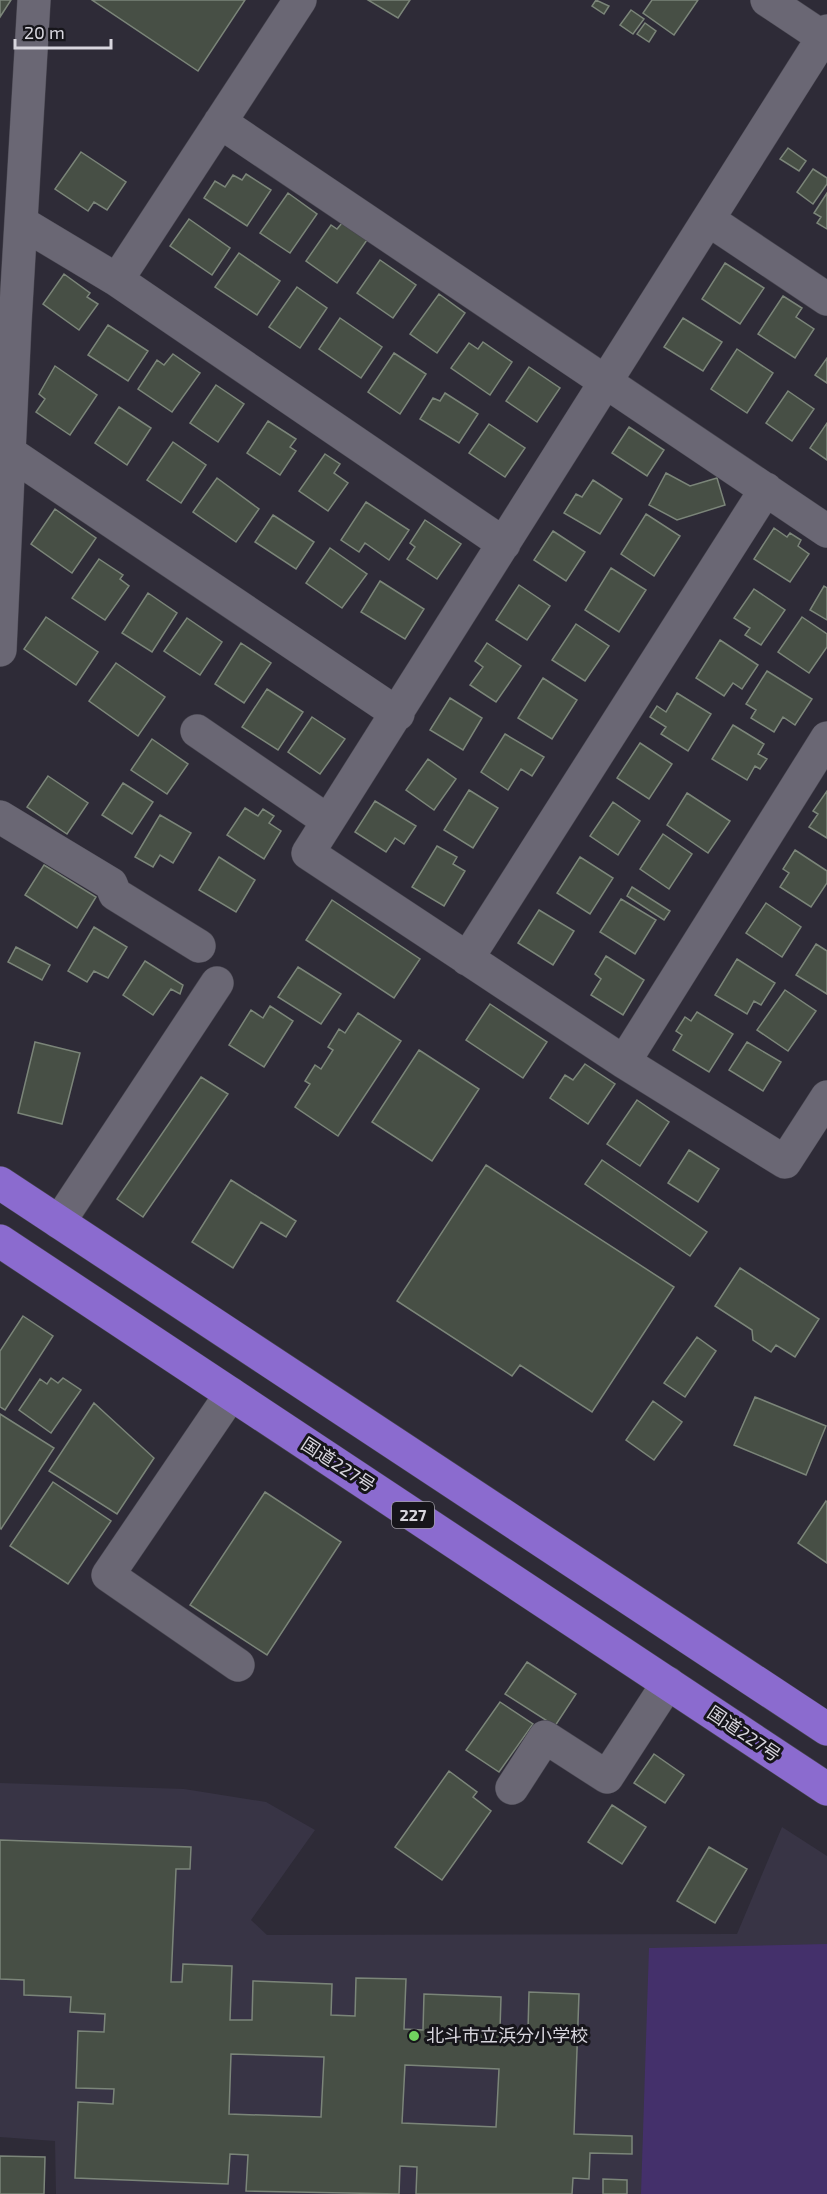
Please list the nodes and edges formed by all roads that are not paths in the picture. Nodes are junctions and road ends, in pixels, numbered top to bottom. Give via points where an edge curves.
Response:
1 (34, 0) edge
2 (300, 0) edge
3 (767, 0) edge
4 (825, 36) edge
5 (220, 122) junction
6 (709, 220) junction
7 (22, 223) junction
8 (117, 280) junction
9 (827, 299) edge
10 (7, 321) edge
11 (607, 383) junction
12 (10, 453) junction
13 (766, 489) junction
14 (827, 531) edge
15 (504, 544) junction
16 (0, 650) edge
17 (398, 714) junction
18 (197, 731) dead end
19 (827, 738) edge
20 (0, 817) edge
21 (328, 821) junction
22 (199, 946) dead end
23 (467, 959) junction
24 (217, 983) dead end
25 (624, 1062) junction
26 (827, 1097) edge
27 (0, 1183) edge
28 (59, 1222) junction
29 (0, 1241) edge
30 (231, 1394) junction
31 (238, 1665) dead end
32 (668, 1683) junction
33 (827, 1729) edge
34 (512, 1788) dead end
35 (827, 1789) edge

1 - 7 street
2 - 5 street
3 - 4 street
4 - 6 street
5 - 8 street
5 - 11 street
6 - 9 street
6 - 11 street
7 - 8 street
7 - 10 street
8 - 15 street
10 - 12 street
11 - 13 street
11 - 15 street
12 - 16 street
12 - 17 street
13 - 14 street
13 - 23 street
15 - 17 street
17 - 21 street
18 - 21 street
19 - 25 street
20 - 22 street via 111,885 115,894
21 - 23 street via 308,853
23 - 25 street
24 - 28 street
25 - 26 street via 785,1162
27 - 28 highway, 227
28 - 33 highway, 227
29 - 30 highway, 国道227号 / 227
30 - 31 street via 108,1575
30 - 32 highway, 国道227号 / 227
32 - 34 street via 607,1778 545,1737
32 - 35 highway, 国道227号 / 227

